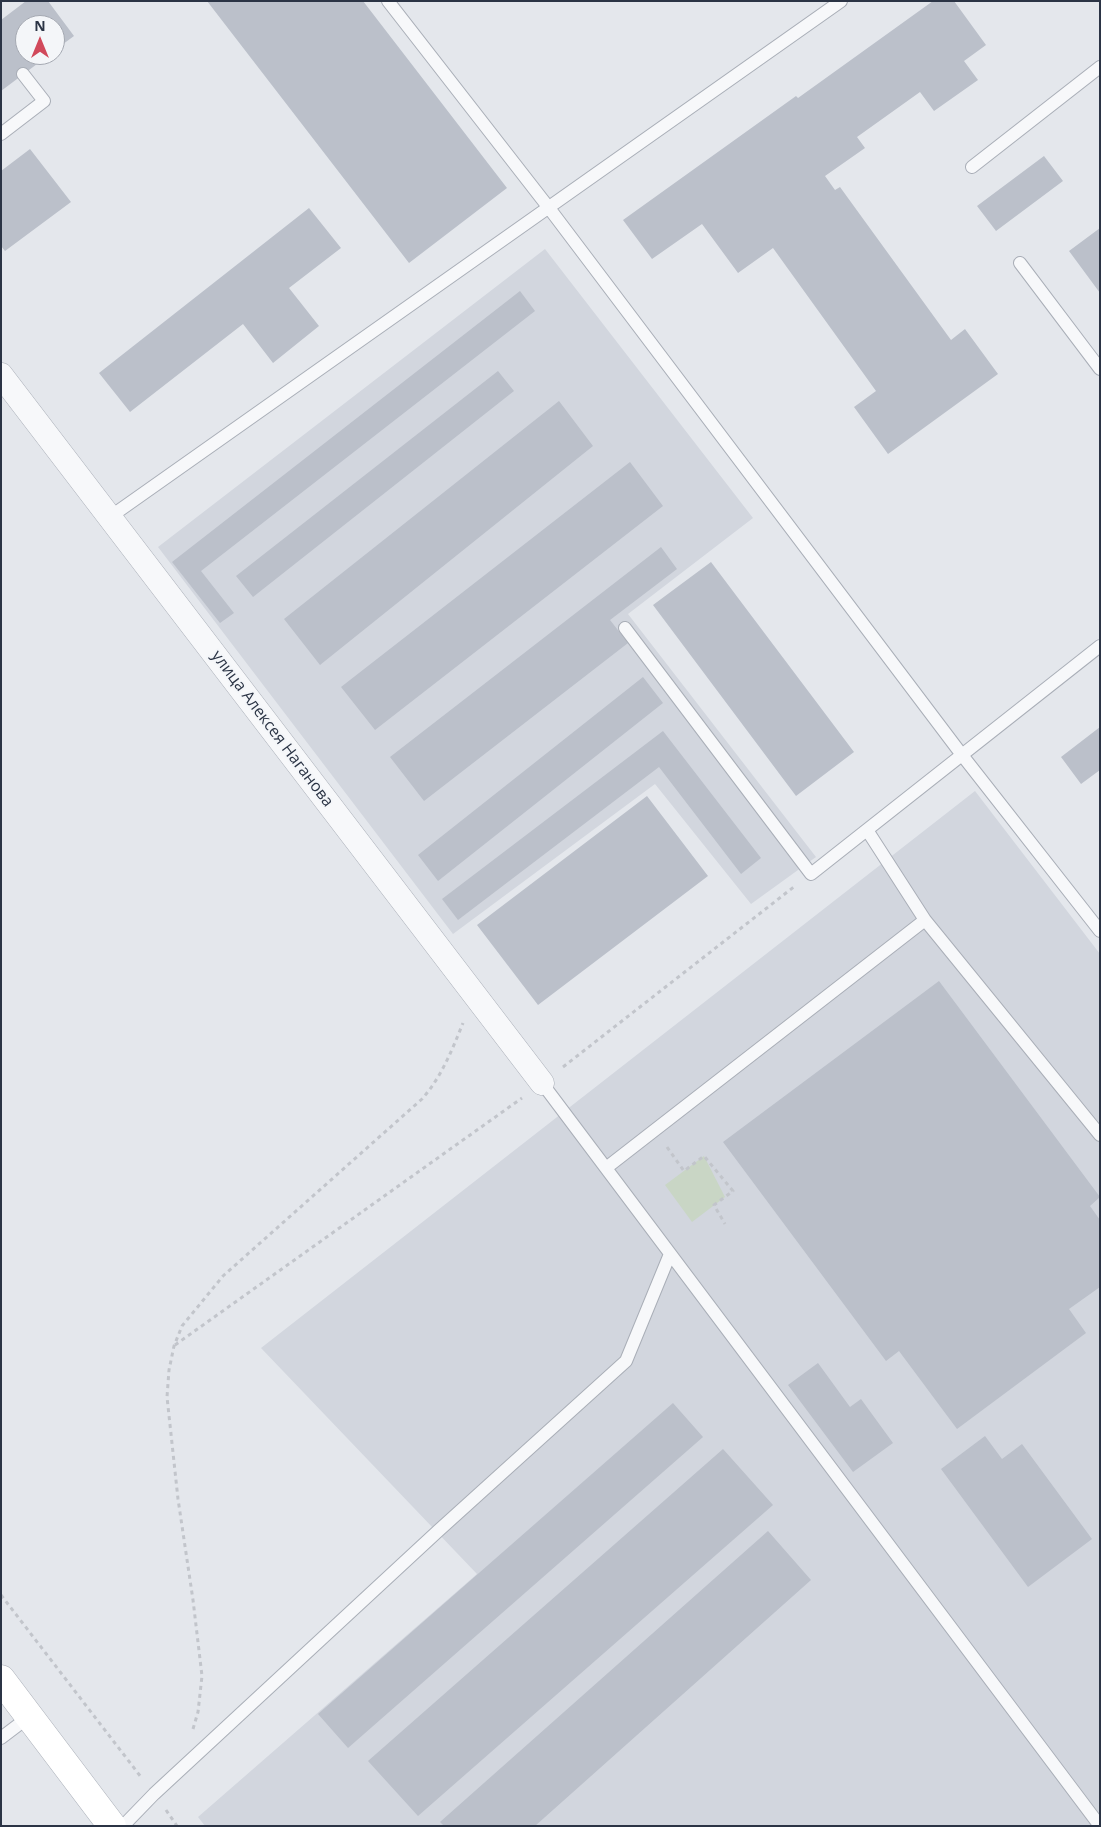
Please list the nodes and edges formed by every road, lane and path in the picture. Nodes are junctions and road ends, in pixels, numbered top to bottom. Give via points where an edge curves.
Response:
1 (388, 1) edge
2 (841, 1) edge
3 (1100, 67) edge
4 (23, 74) dead end
5 (1, 134) edge
6 (972, 167) dead end
7 (549, 208) junction
8 (1020, 263) dead end
9 (1100, 369) edge
10 (5, 388) edge
11 (110, 517) junction
12 (625, 628) dead end
13 (1100, 646) edge
14 (962, 755) junction
15 (867, 830) junction
16 (811, 874) junction
17 (924, 920) junction
18 (1100, 931) edge
19 (474, 994) junction
20 (542, 1083) junction
21 (656, 1130) junction
22 (1100, 1135) edge
23 (606, 1168) junction
24 (724, 1224) dead end
25 (670, 1254) junction
26 (174, 1346) junction
27 (1, 1595) edge
28 (1, 1679) edge
29 (30, 1716) junction
30 (1, 1738) edge
31 (184, 1766) junction
32 (154, 1794) junction
33 (112, 1826) edge
34 (123, 1826) edge
35 (177, 1826) edge
36 (1100, 1826) edge

1 - 7 lane
2 - 7 lane
3 - 6 lane
4 - 5 lane via 44,101
7 - 11 lane
7 - 14 lane
8 - 9 lane
10 - 11 street, улица Алексея Наганова
11 - 19 street, улица Алексея Наганова
12 - 16 lane
13 - 14 lane
14 - 15 lane
14 - 18 lane
15 - 16 lane
15 - 17 lane
16 - 20 path
17 - 21 lane
17 - 22 lane
19 - 20 street, улица Алексея Наганова
19 - 26 path via 451,1054 432,1088 223,1276 182,1326
20 - 23 lane
20 - 26 path
21 - 23 lane
21 - 24 path via 684,1171 704,1156 733,1191 714,1205
23 - 25 lane
25 - 31 lane via 626,1361
25 - 36 lane
26 - 31 path via 167,1397 202,1676 198,1712
27 - 32 path
28 - 29 street
29 - 30 lane
29 - 33 street
31 - 32 lane
32 - 34 lane
32 - 35 path

